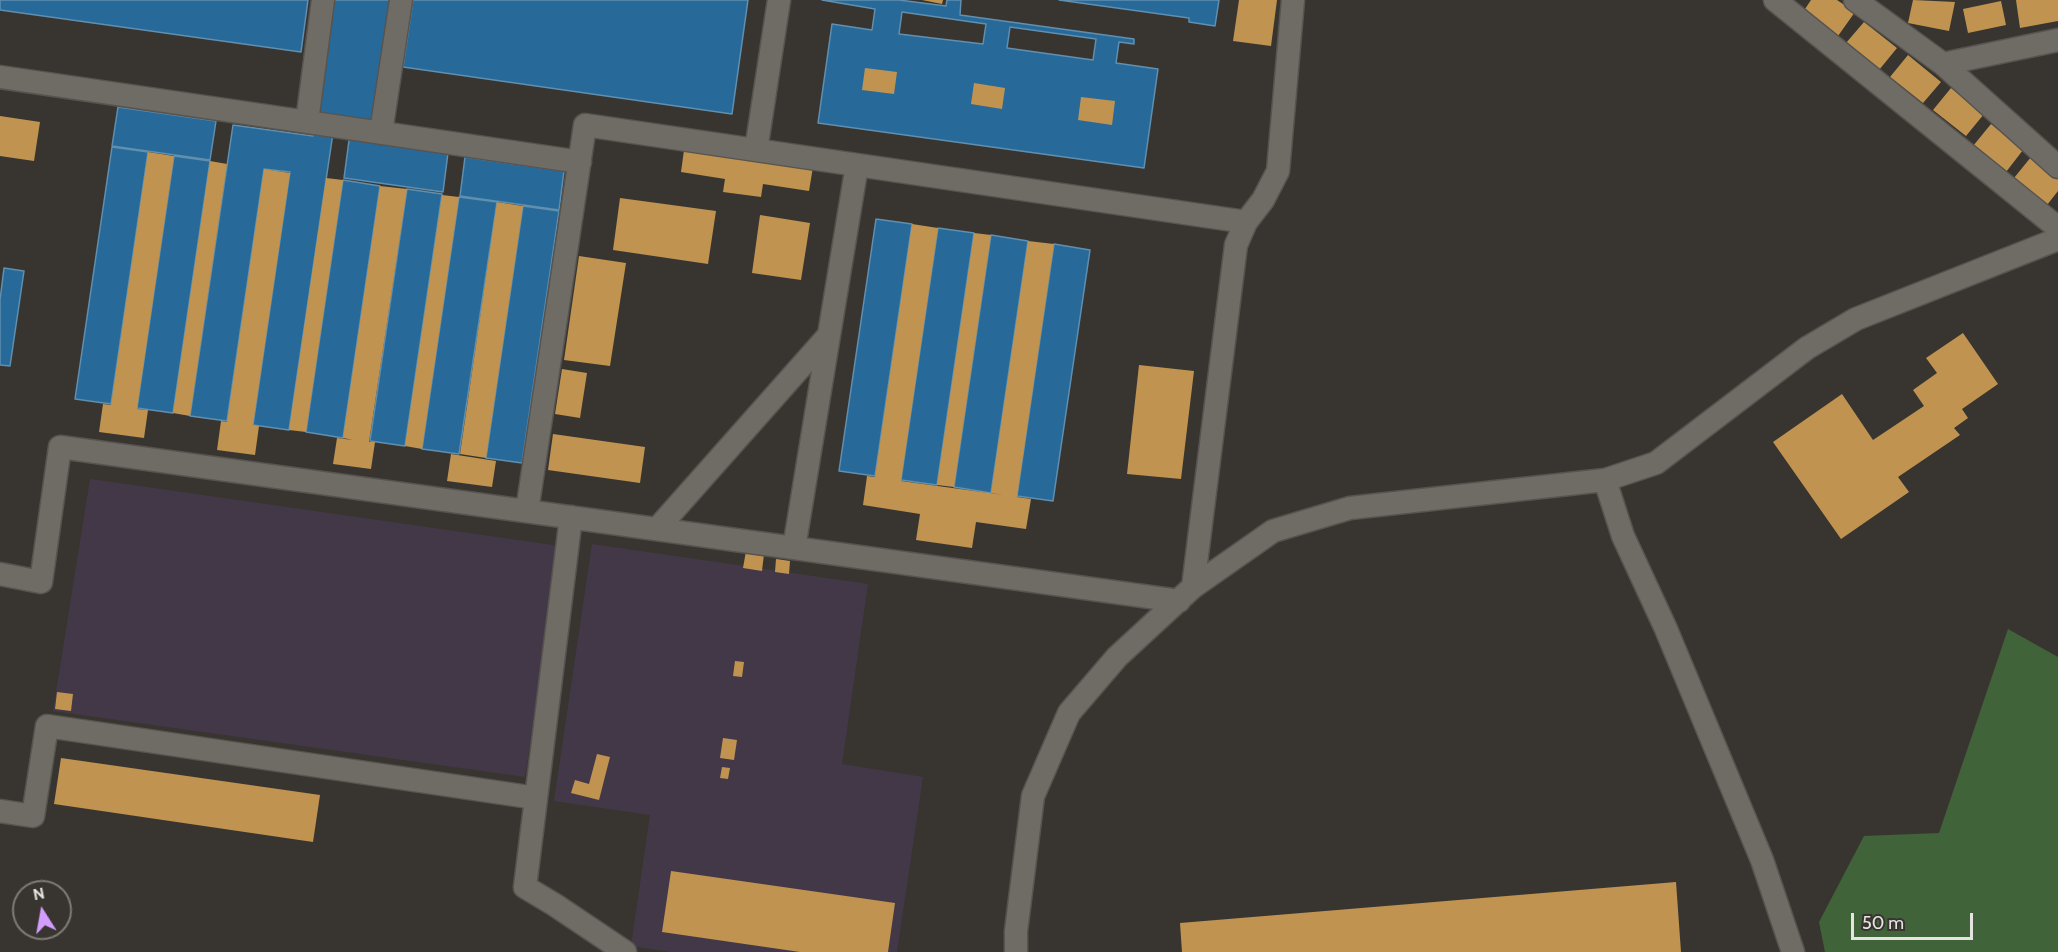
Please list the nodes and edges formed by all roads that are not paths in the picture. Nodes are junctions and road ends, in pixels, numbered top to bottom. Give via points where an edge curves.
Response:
1 (323, 0) edge
2 (401, 0) edge
3 (779, 0) edge
4 (1293, 0) edge
5 (1775, 0) edge
6 (1856, 0) edge
7 (2058, 40) edge
8 (1943, 64) junction
9 (0, 77) edge
10 (307, 122) junction
11 (381, 132) junction
12 (756, 150) junction
13 (580, 162) junction
14 (856, 165) junction
15 (2058, 167) edge
16 (1246, 222) junction
17 (2058, 228) edge
18 (2058, 239) edge
19 (829, 334) junction
20 (1605, 480) junction
21 (527, 511) junction
22 (570, 517) junction
23 (657, 529) junction
24 (794, 548) junction
25 (0, 574) edge
26 (1186, 594) junction
27 (536, 798) junction
28 (0, 812) edge
29 (626, 952) edge
30 (1016, 952) edge
31 (1793, 952) edge

1 - 10 lane
2 - 11 lane
3 - 12 lane
4 - 16 lane via 1278,171
5 - 17 lane
6 - 8 lane
7 - 8 lane
8 - 15 lane
9 - 10 lane
10 - 11 lane
11 - 13 lane
12 - 13 lane via 585,125
12 - 14 lane
13 - 21 lane
14 - 16 lane
14 - 19 lane
16 - 26 lane via 1236,245
18 - 20 lane via 1856,319 1807,348 1656,463
19 - 23 lane
19 - 24 lane
20 - 26 lane via 1350,508 1273,531
20 - 31 lane via 1623,536 1762,860
21 - 22 lane
21 - 25 lane via 60,447 41,582
22 - 23 lane
22 - 27 lane
23 - 24 lane
24 - 26 lane
26 - 30 lane via 1117,657 1069,713 1033,796
27 - 28 lane via 47,726 33,816
27 - 29 lane via 525,886

